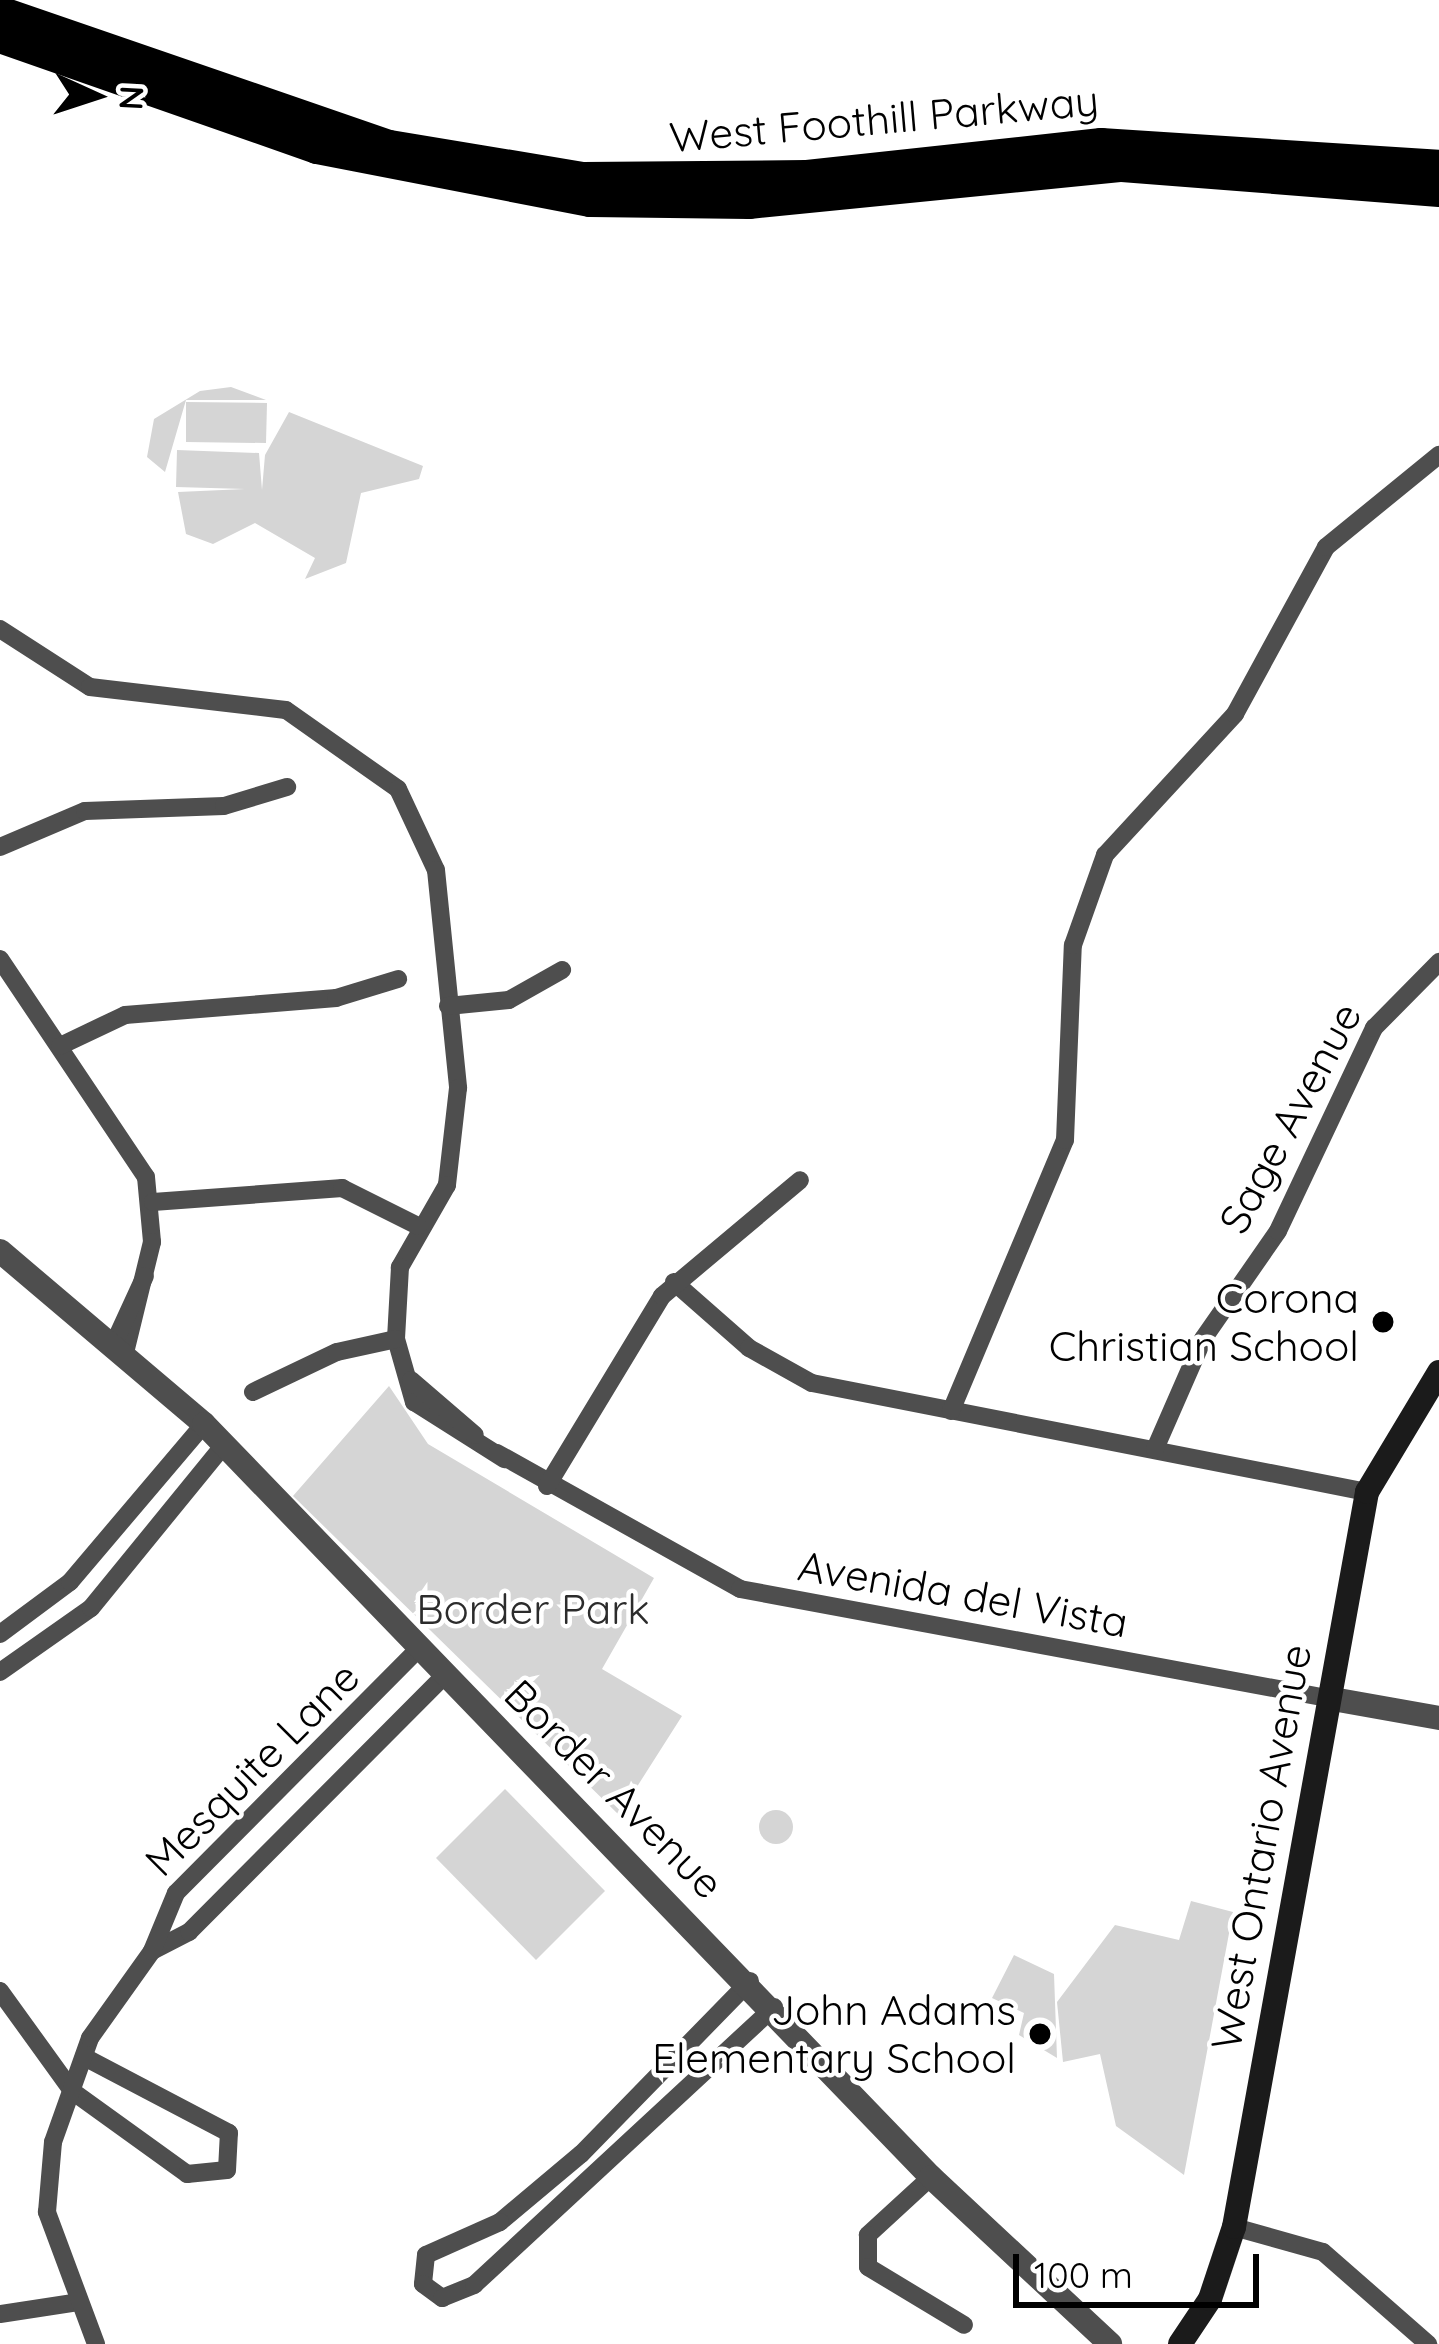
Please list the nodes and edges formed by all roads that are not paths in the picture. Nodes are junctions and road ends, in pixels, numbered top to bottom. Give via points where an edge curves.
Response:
1 (0, 11) edge
2 (0, 38) edge
3 (1439, 165) edge
4 (1439, 192) edge
5 (1439, 455) edge
6 (0, 629) edge
7 (287, 787) dead end
8 (0, 847) edge
9 (0, 959) edge
10 (1439, 962) edge
11 (562, 970) dead end
12 (398, 979) dead end
13 (448, 1006) junction
14 (60, 1046) junction
15 (800, 1180) dead end
16 (153, 1202) junction
17 (418, 1226) junction
18 (0, 1251) edge
19 (674, 1282) junction
20 (396, 1339) junction
21 (121, 1344) junction
22 (1439, 1372) edge
23 (253, 1392) dead end
24 (951, 1411) junction
25 (204, 1424) junction
26 (224, 1445) junction
27 (1155, 1449) junction
28 (547, 1486) junction
29 (1367, 1492) junction
30 (0, 1634) edge
31 (420, 1647) junction
32 (0, 1672) edge
33 (446, 1673) junction
34 (1327, 1698) junction
35 (1439, 1718) edge
36 (152, 1951) junction
37 (750, 1981) junction
38 (0, 1991) edge
39 (774, 2007) junction
40 (84, 2057) junction
41 (72, 2091) junction
42 (932, 2177) junction
43 (1234, 2227) junction
44 (74, 2303) junction
45 (0, 2314) edge
46 (964, 2325) dead end
47 (96, 2344) edge
48 (1110, 2344) edge
49 (1180, 2344) edge
50 (1427, 2344) edge

1 - 3 main road, West Foothill Parkway via 390,145 584,177 807,175 1101,143
2 - 4 main road, West Foothill Parkway via 317,149 567,200 748,204 1122,167
5 - 24 street via 1326,547 1235,714 1105,855 1073,945 1064,1140
6 - 13 street, Avenida del Vista via 90,687 286,710 371,762 427,841 448,930
7 - 8 street via 224,806 85,812
9 - 14 street
10 - 27 street, Sage Avenue via 1405,984 1374,1028 1278,1231 1203,1339
11 - 13 street via 509,1000
12 - 14 street via 336,998 124,1015
13 - 17 street, Avenida del Vista via 458,1142 447,1185
14 - 16 street
15 - 19 street
16 - 17 street via 342,1188
16 - 21 street via 145,1276
17 - 20 street, Avenida del Vista via 400,1267
18 - 21 street, Border Avenue
19 - 24 street via 749,1348 812,1383
19 - 28 street
20 - 23 street via 337,1352
20 - 28 street, Avenida del Vista via 431,1421
21 - 25 street, Border Avenue
22 - 29 main road, West Ontario Avenue
24 - 27 street
25 - 26 street, Border Avenue
25 - 30 street via 70,1582
26 - 31 street, Border Avenue
26 - 32 street via 92,1608
27 - 29 street
28 - 34 street, Avenida del Vista via 682,1564 799,1606
29 - 34 main road, West Ontario Avenue
31 - 33 street, Border Avenue
31 - 36 street, Mesquite Lane via 176,1893
33 - 36 street, Mesquite Lane via 189,1932
33 - 37 street, Border Avenue
34 - 35 street, Avenida del Vista
34 - 43 main road, West Ontario Avenue
36 - 40 street, Mesquite Lane
37 - 39 street, Border Avenue
37 - 39 street via 581,2154 500,2222 426,2255 430,2292 474,2285
38 - 41 street
39 - 42 street, Border Avenue
40 - 41 street, Mesquite Lane
40 - 41 street via 214,2121 232,2157 221,2176 198,2178
41 - 44 street, Mesquite Lane via 53,2142 47,2212
42 - 46 street via 868,2235 868,2267
42 - 48 street, Border Avenue
43 - 49 main road, West Ontario Avenue via 1210,2300
43 - 50 street via 1323,2252
44 - 45 street
44 - 47 street, Mesquite Lane

